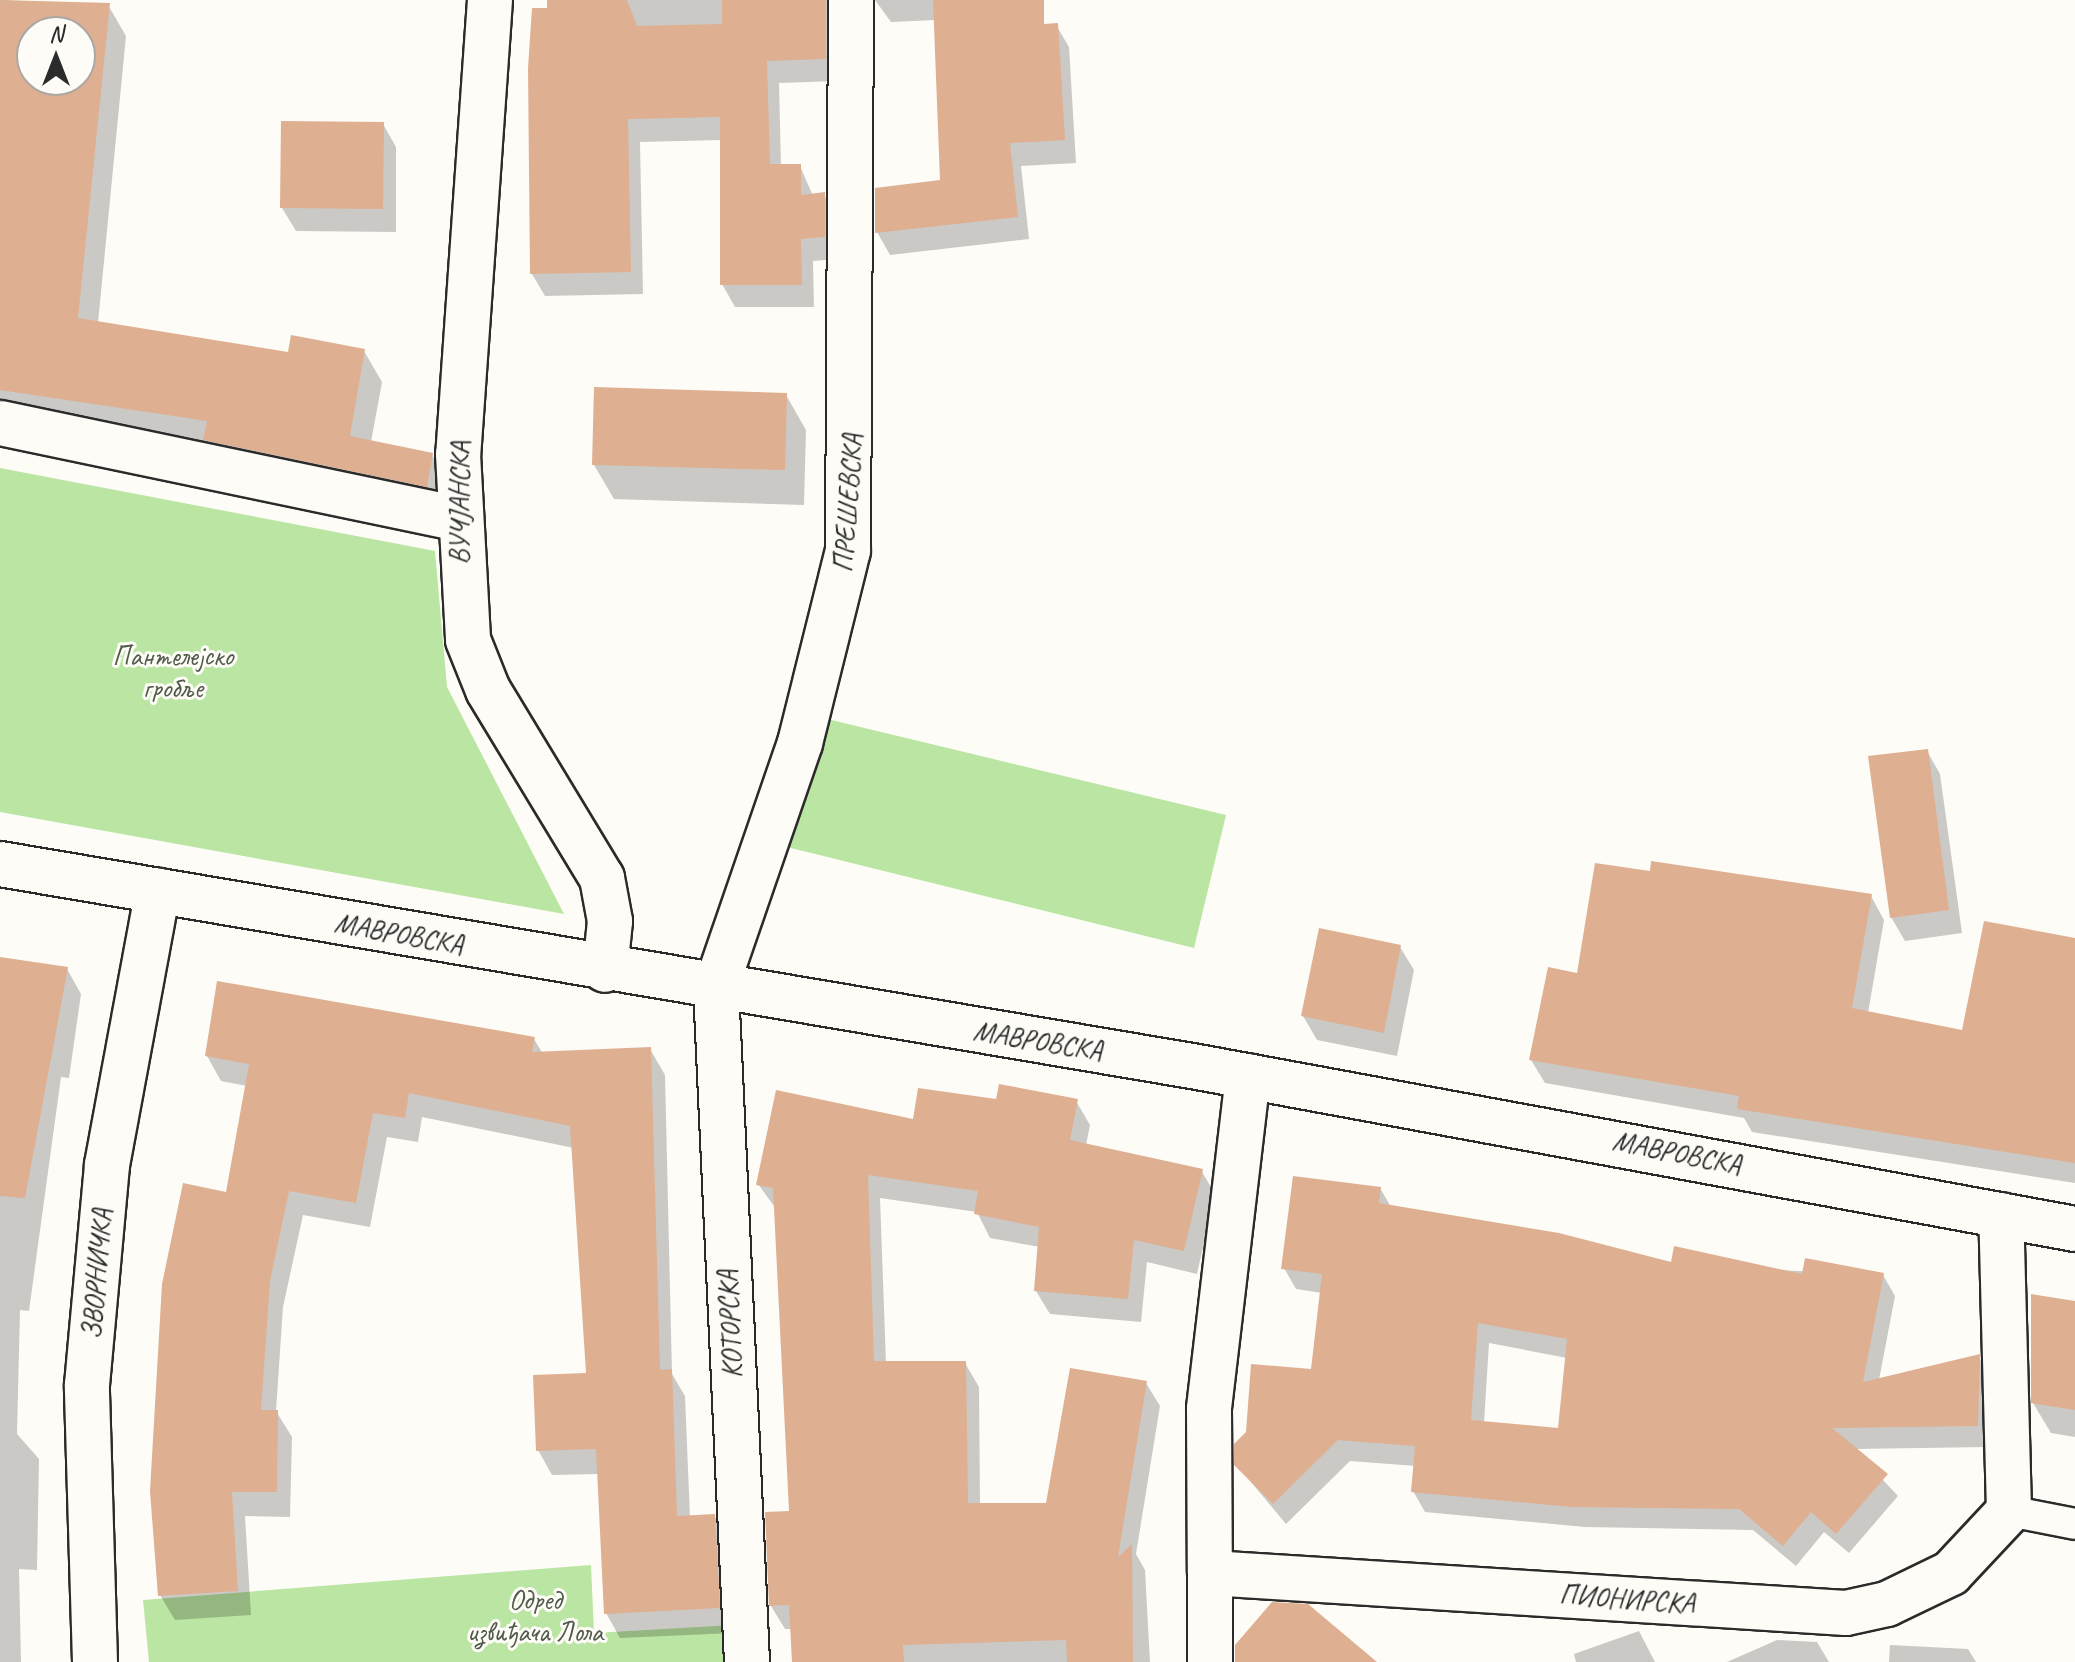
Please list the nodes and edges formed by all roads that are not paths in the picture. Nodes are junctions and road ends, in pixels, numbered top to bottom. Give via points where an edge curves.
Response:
1 (490, 0) edge
2 (851, 0) edge
3 (0, 423) edge
4 (458, 519) junction
5 (0, 864) edge
6 (158, 891) junction
7 (605, 970) junction
8 (716, 987) junction
9 (1248, 1076) junction
10 (2001, 1215) junction
11 (2075, 1229) edge
12 (2009, 1511) junction
13 (2075, 1524) edge
14 (1210, 1573) junction
15 (95, 1662) edge
16 (747, 1662) edge
17 (1210, 1662) edge

1 - 4 street, ВУЧЈАНСКА
2 - 8 street, ПРЕШЕВСКА via 848,551 800,743
3 - 4 street
4 - 7 street, ВУЧЈАНСКА via 468,640 488,690 602,878 610,921
5 - 6 street, МАВРОВСКА
6 - 7 street, МАВРОВСКА
6 - 15 street, ЗВОРНИЧКА via 107,1165 87,1385
7 - 8 street, МАВРОВСКА
8 - 9 street, МАВРОВСКА
8 - 16 street, КОТОРСКА
9 - 10 street, МАВРОВСКА
9 - 14 street via 1209,1409
10 - 11 street, МАВРОВСКА
10 - 12 street
12 - 13 lane
12 - 14 street, ПИОНИРСКА via 1951,1573 1887,1604 1846,1613
14 - 17 street

